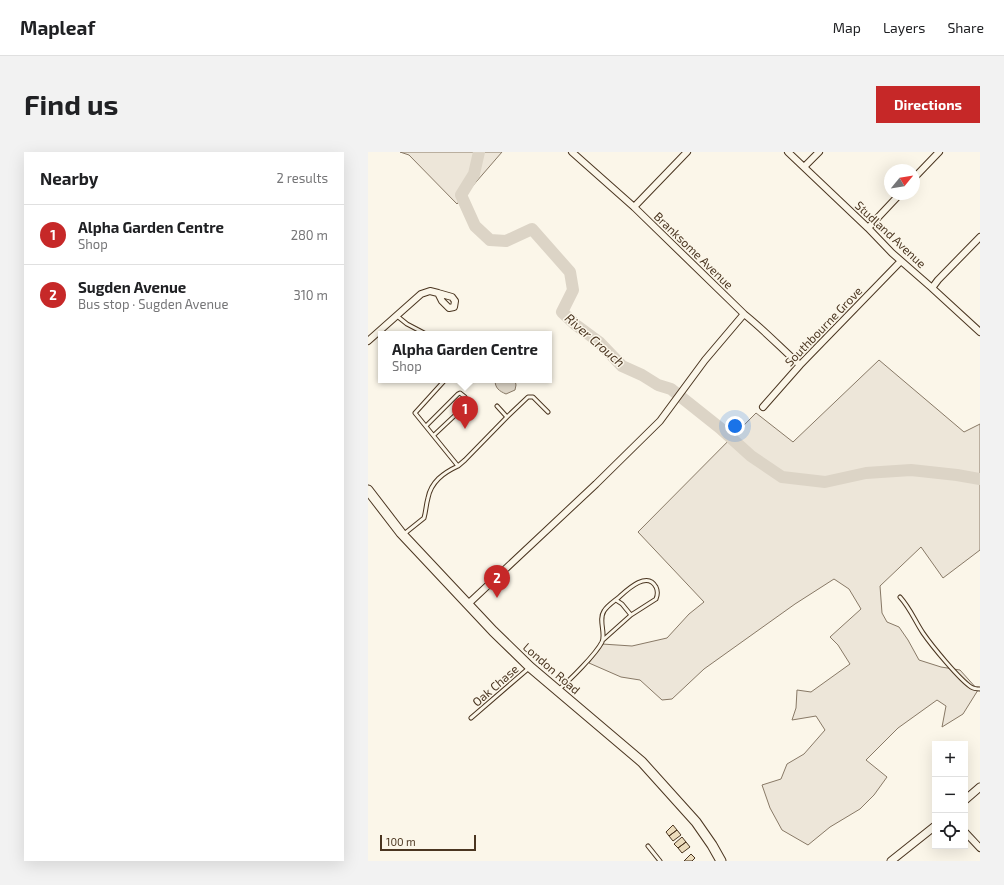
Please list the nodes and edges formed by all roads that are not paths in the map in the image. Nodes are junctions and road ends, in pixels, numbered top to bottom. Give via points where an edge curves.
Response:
1 (572, 152) edge
2 (687, 152) edge
3 (788, 152) edge
4 (819, 152) edge
5 (939, 152) edge
6 (804, 167) junction
7 (920, 172) edge
8 (894, 200) edge
9 (634, 207) junction
10 (868, 228) junction
11 (980, 237) edge
12 (901, 261) junction
13 (932, 288) junction
14 (438, 293) dead end
15 (744, 314) junction
16 (397, 316) junction
17 (380, 331) edge
18 (420, 331) edge
19 (378, 332) edge
20 (980, 332) edge
21 (368, 341) edge
22 (800, 365) junction
23 (442, 383) edge
24 (496, 406) dead end
25 (763, 407) dead end
26 (548, 412) dead end
27 (507, 417) junction
28 (426, 426) junction
29 (434, 435) junction
30 (458, 466) junction
31 (368, 490) edge
32 (403, 535) junction
33 (900, 596) dead end
34 (616, 600) junction
35 (468, 604) junction
36 (631, 615) junction
37 (603, 640) junction
38 (530, 666) junction
39 (980, 689) edge
40 (558, 690) junction
41 (471, 718) dead end
42 (980, 787) edge
43 (968, 797) edge
44 (932, 828) edge
45 (968, 835) edge
46 (648, 846) dead end
47 (980, 848) edge
48 (894, 860) edge
49 (660, 861) edge
50 (721, 861) edge

1 - 9 street, Branksome Avenue
2 - 9 street
3 - 6 street, Studland Avenue
4 - 6 street
5 - 7 street
6 - 10 street, Studland Avenue
8 - 10 street
9 - 15 street, Branksome Avenue
10 - 12 street, Studland Avenue
11 - 13 street
12 - 13 street, Studland Avenue
12 - 22 street, Southbourne Grove
13 - 20 street, Studland Avenue
14 - 16 street via 430,291 421,294
15 - 22 street, Branksome Avenue
15 - 35 street via 705,360 660,421
16 - 17 street
16 - 18 lane
19 - 21 street
22 - 25 street, Southbourne Grove
23 - 28 lane via 415,413
24 - 27 lane
26 - 27 lane via 533,397 528,397
27 - 30 lane
28 - 29 lane
28 - 29 lane via 454,397 460,393 465,397 466,405
29 - 30 lane
30 - 32 lane via 443,474 433,484 424,518
31 - 32 main road, London Road
32 - 35 main road, London Road
33 - 39 lane via 937,650 963,680 971,687
34 - 36 lane
34 - 36 lane via 641,581 651,581 658,591 656,598
34 - 37 lane via 603,612
35 - 38 main road, London Road
36 - 37 lane
37 - 40 lane via 571,679
38 - 40 main road, London Road
38 - 41 lane, Oak Chase
40 - 50 main road, London Road via 642,762 696,822
42 - 43 street
44 - 48 street
45 - 47 street
46 - 49 lane

